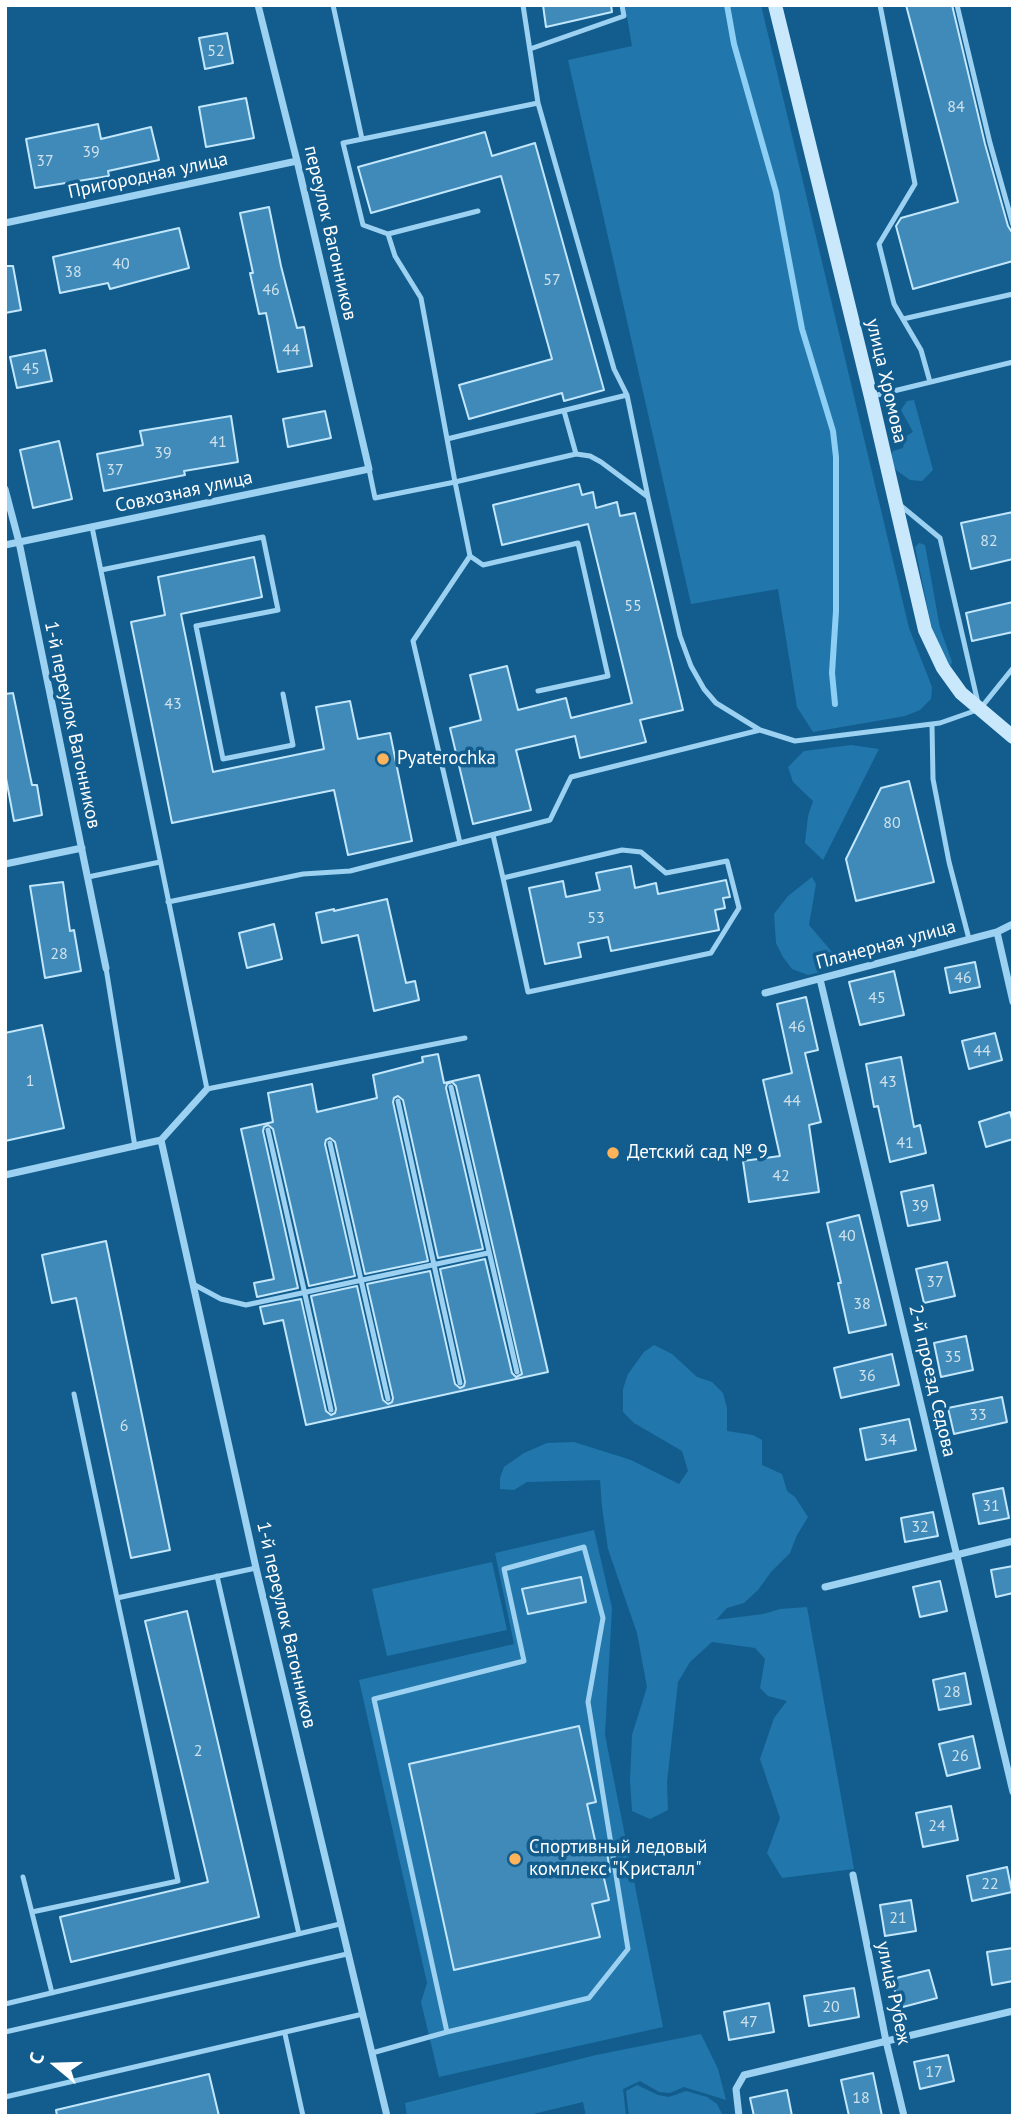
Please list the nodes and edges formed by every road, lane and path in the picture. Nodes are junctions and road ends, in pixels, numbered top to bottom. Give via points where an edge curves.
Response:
1 (258, 5) edge
2 (333, 5) edge
3 (523, 5) edge
4 (622, 5) edge
5 (775, 5) edge
6 (880, 5) edge
7 (957, 5) edge
8 (530, 49) junction
9 (538, 103) junction
10 (362, 139) junction
11 (297, 161) junction
12 (478, 211) dead end
13 (5, 223) edge
14 (1013, 225) edge
15 (388, 234) junction
16 (1013, 294) edge
17 (903, 319) junction
18 (1013, 362) edge
19 (930, 382) junction
20 (627, 395) junction
21 (871, 397) junction
22 (564, 411) junction
23 (447, 439) junction
24 (576, 454) junction
25 (369, 469) junction
26 (455, 482) junction
27 (5, 489) edge
28 (648, 497) junction
29 (895, 501) junction
30 (92, 527) junction
31 (19, 542) junction
32 (5, 545) edge
33 (470, 556) junction
34 (101, 570) junction
35 (1013, 668) edge
36 (538, 691) dead end
37 (283, 694) dead end
38 (980, 709) junction
39 (932, 724) junction
40 (760, 730) junction
41 (1013, 737) edge
42 (493, 835) junction
43 (460, 843) junction
44 (82, 848) junction
45 (160, 862) junction
46 (5, 864) edge
47 (88, 877) junction
48 (503, 878) junction
49 (169, 902) junction
50 (1013, 924) edge
51 (997, 932) junction
52 (969, 939) junction
53 (106, 968) joint
54 (820, 979) junction
55 (765, 993) dead end
56 (1013, 1002) edge
57 (465, 1038) dead end
58 (451, 1087) dead end
59 (207, 1089) junction
60 (398, 1101) dead end
61 (268, 1130) dead end
62 (161, 1140) junction
63 (330, 1143) dead end
64 (135, 1147) junction
65 (5, 1175) edge
66 (488, 1254) junction
67 (433, 1265) junction
68 (361, 1281) junction
69 (192, 1284) junction
70 (305, 1294) junction
71 (517, 1371) dead end
72 (460, 1383) dead end
73 (74, 1394) dead end
74 (388, 1399) dead end
75 (331, 1410) dead end
76 (1013, 1541) edge
77 (957, 1555) junction
78 (256, 1568) junction
79 (217, 1576) junction
80 (825, 1587) dead end
81 (117, 1598) junction
82 (1013, 1792) edge
83 (853, 1875) dead end
84 (23, 1877) dead end
85 (32, 1912) junction
86 (340, 1924) junction
87 (299, 1934) junction
88 (347, 1954) junction
89 (52, 1993) junction
90 (5, 2004) edge
91 (1013, 2011) edge
92 (363, 2014) junction
93 (5, 2032) edge
94 (447, 2032) junction
95 (285, 2034) junction
96 (886, 2041) junction
97 (372, 2053) junction
98 (5, 2097) edge
99 (303, 2116) edge
100 (387, 2116) edge
101 (739, 2116) edge
102 (904, 2116) edge

1 - 11 street, переулок Вагонников
2 - 10 lane
3 - 8 lane
4 - 8 lane via 624,16
5 - 21 main road, улица Хромова
6 - 17 lane via 915,184 879,244 894,304
7 - 14 lane
8 - 9 lane
9 - 10 lane
9 - 20 lane via 614,369
10 - 15 lane via 343,143 363,226
11 - 13 street, Пригородная улица
11 - 25 street, переулок Вагонников
12 - 15 lane
15 - 23 lane via 421,298
16 - 17 lane
17 - 19 lane via 921,350
18 - 19 lane
19 - 21 lane
20 - 22 lane
20 - 28 lane
21 - 29 main road, улица Хромова
22 - 23 lane
22 - 24 lane
23 - 26 lane
24 - 26 lane
24 - 28 lane via 601,461
25 - 26 lane via 375,498
25 - 30 street, Совхозная улица
26 - 33 lane
27 - 31 street, 1-й переулок Вагонников
28 - 40 lane via 691,666 716,703
29 - 38 main road, улица Хромова via 925,630 951,681
29 - 38 lane via 940,538
30 - 31 street, Совхозная улица
30 - 34 lane
31 - 32 street, Совхозная улица
31 - 44 street, 1-й переулок Вагонников
33 - 36 lane via 483,565 578,543 608,676
33 - 43 lane via 413,641
34 - 37 lane via 263,537 278,610 196,626 223,759 293,745
34 - 45 lane
35 - 38 lane
38 - 39 lane
38 - 41 main road, улица Хромова
39 - 40 lane via 795,741
39 - 52 lane via 933,779
40 - 42 lane via 571,777 550,821
42 - 43 lane
42 - 48 lane
43 - 49 lane via 350,872 303,874
44 - 46 street
44 - 47 street, 1-й переулок Вагонников
45 - 47 lane
45 - 49 lane
47 - 53 street, 1-й переулок Вагонников
48 - 48 lane via 622,850 641,852 666,873 727,861 739,908 711,953 528,992
49 - 59 lane
50 - 51 street, Планерная улица
51 - 52 street, Планерная улица
51 - 56 street
52 - 54 street, Планерная улица
53 - 64 lane
54 - 55 street, Планерная улица
54 - 77 street, 2-й проезд Седова
57 - 59 lane
58 - 66 lane
59 - 62 street
60 - 67 lane
61 - 70 lane
62 - 64 street
62 - 69 street, 1-й переулок Вагонников
63 - 68 lane
64 - 65 street
66 - 67 lane
66 - 71 lane
67 - 68 lane
67 - 72 lane
68 - 70 lane
68 - 74 lane
69 - 70 lane via 246,1305
69 - 78 street, 1-й переулок Вагонников
70 - 75 lane
73 - 81 lane
76 - 77 street
77 - 80 street
77 - 82 street, 2-й проезд Седова
78 - 79 lane
78 - 86 street, 1-й переулок Вагонников
79 - 81 lane
79 - 87 lane
81 - 85 lane via 178,1881
83 - 96 street, улица Рубеж
84 - 85 lane
85 - 89 lane
86 - 87 lane
86 - 88 street, 1-й переулок Вагонников
87 - 89 lane
88 - 92 street, 1-й переулок Вагонников
88 - 93 lane
89 - 90 lane
91 - 96 street
92 - 95 lane
92 - 97 street, 1-й переулок Вагонников
94 - 94 lane via 374,1699 524,1661 504,1569 584,1547 603,1618 589,1702 628,1949 589,1998
94 - 97 lane
95 - 98 lane
95 - 99 lane
96 - 101 street via 744,2075 736,2089
96 - 102 street, улица Рубеж
97 - 100 street, 1-й переулок Вагонников

